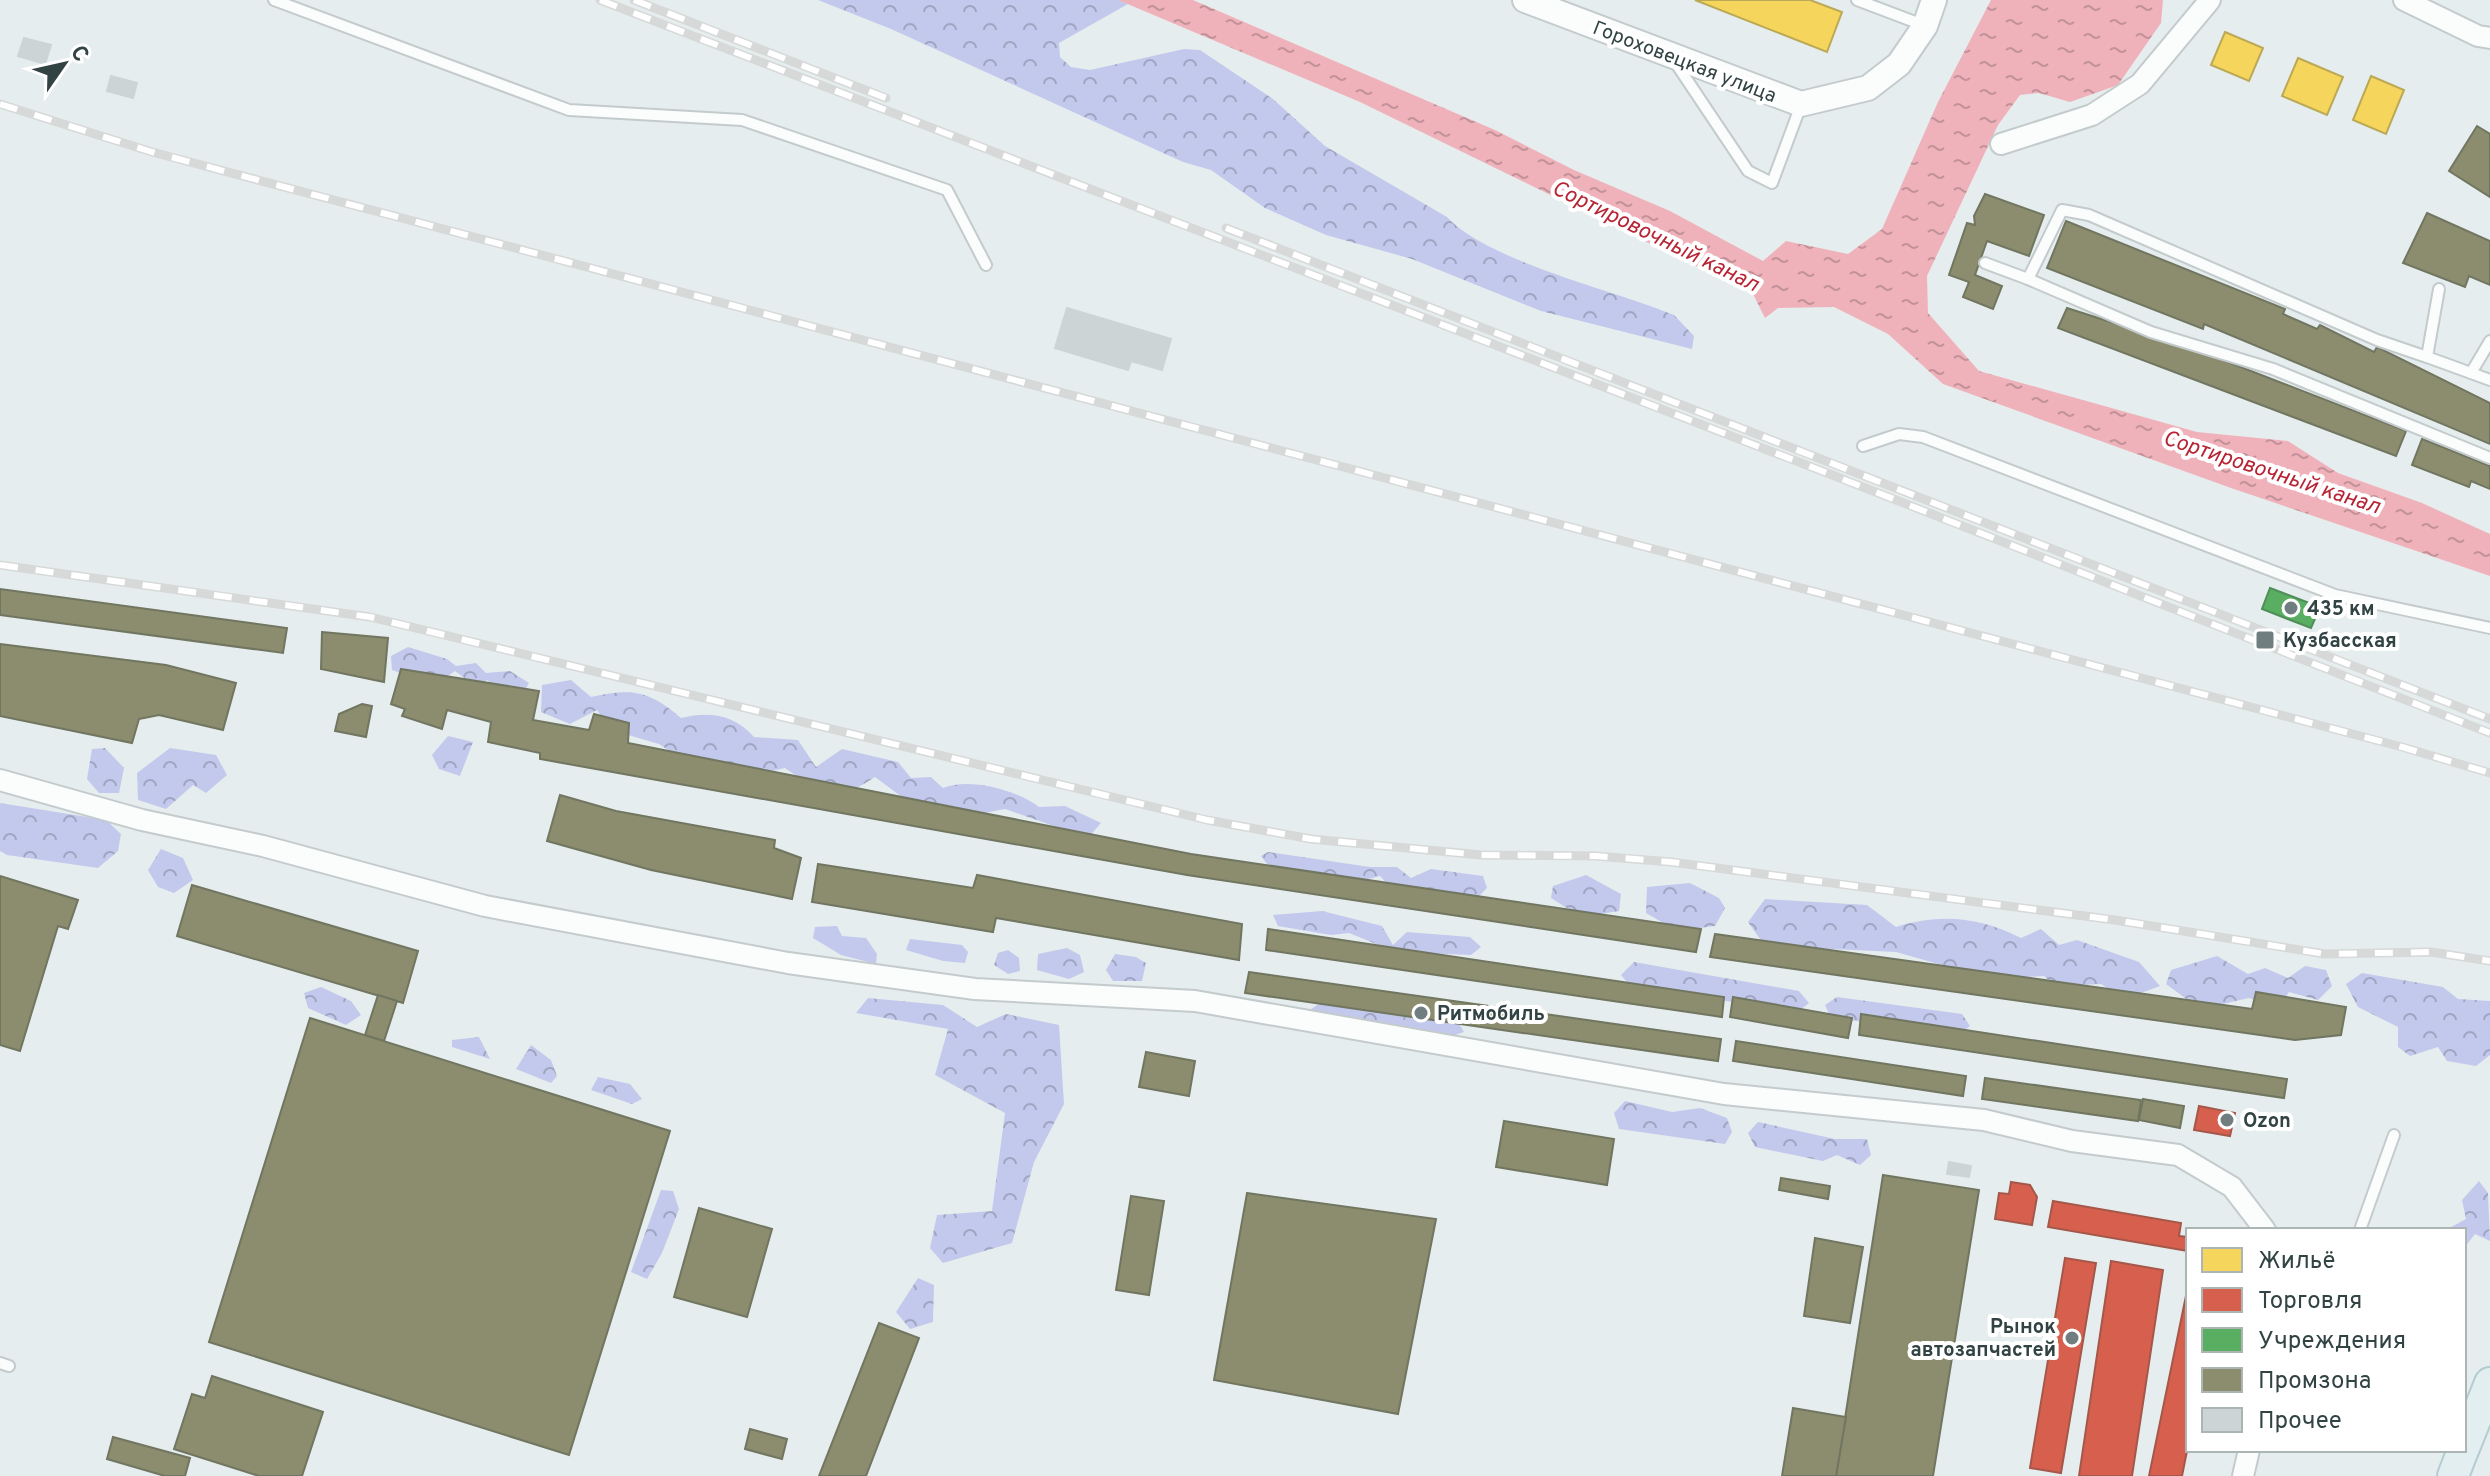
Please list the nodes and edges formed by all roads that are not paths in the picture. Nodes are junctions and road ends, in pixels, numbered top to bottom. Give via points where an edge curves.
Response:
1 (274, 0) edge
2 (1525, 0) edge
3 (1857, 0) edge
4 (1934, 0) edge
5 (2210, 0) edge
6 (2404, 0) edge
7 (1569, 8) edge
8 (1925, 26) junction
9 (2490, 38) edge
10 (1671, 57) junction
11 (1801, 104) junction
12 (2001, 144) dead end
13 (1985, 263) dead end
14 (986, 265) dead end
15 (2028, 279) junction
16 (2439, 289) dead end
17 (2490, 341) edge
18 (2427, 357) junction
19 (2471, 373) junction
20 (2490, 380) edge
21 (1863, 446) dead end
22 (2490, 458) edge
23 (2490, 628) edge
24 (0, 780) edge
25 (2394, 1135) dead end
26 (2263, 1228) edge
27 (2361, 1228) edge
28 (2490, 1383) edge
29 (2466, 1444) edge
30 (2249, 1452) edge
31 (2463, 1452) edge
32 (2243, 1476) edge
33 (2453, 1476) edge

1 - 14 lane via 569,110 742,120 947,190
2 - 7 street, Гороховецкая улица
3 - 8 lane
4 - 8 street
5 - 12 street via 2140,84 2092,115
6 - 9 street
7 - 10 street, Гороховецкая улица
8 - 11 street via 1899,64 1868,88
10 - 11 street, Гороховецкая улица
10 - 11 lane via 1748,171 1772,183
13 - 15 lane
15 - 18 lane via 2062,210 2089,215
15 - 22 lane via 2151,332 2273,369
16 - 18 lane
17 - 19 lane
18 - 19 lane
19 - 20 lane
21 - 23 lane via 1899,434 1923,437 2335,595
24 - 26 street via 485,906 788,963 975,989 1195,1001 1724,1094 1984,1120 2072,1141 2178,1155 2232,1187
25 - 27 lane
28 - 29 main road
30 - 32 street
31 - 33 main road

